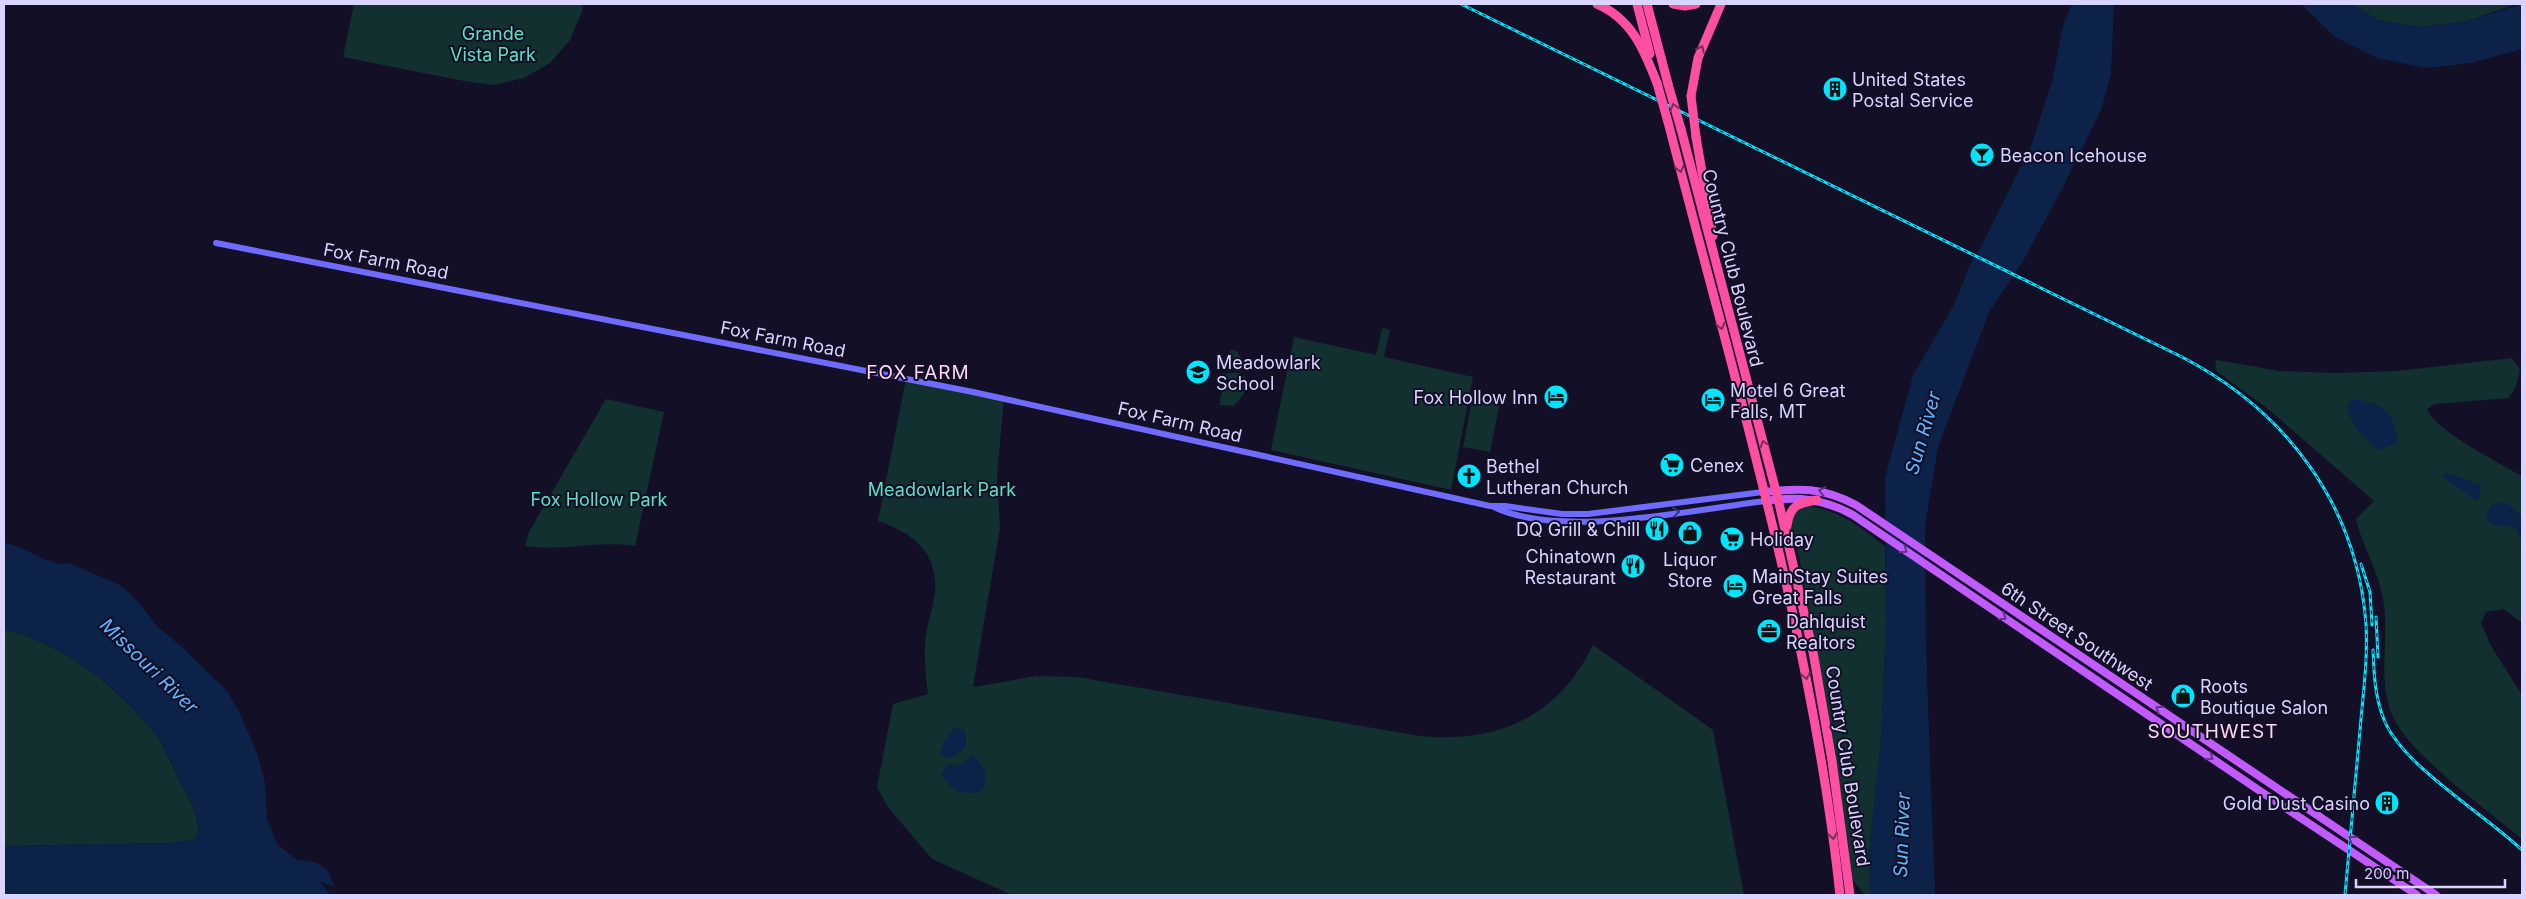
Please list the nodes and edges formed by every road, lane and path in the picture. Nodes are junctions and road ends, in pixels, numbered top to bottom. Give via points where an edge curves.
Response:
1 (1597, 4) edge
2 (1637, 4) edge
3 (1647, 4) edge
4 (1673, 4) edge
5 (1696, 4) edge
6 (1721, 4) edge
7 (1657, 83) junction
8 (216, 243) dead end
9 (1716, 266) junction
10 (1777, 495) junction
11 (1764, 497) junction
12 (1817, 500) junction
13 (1786, 531) junction
14 (1840, 895) edge
15 (1850, 895) edge
16 (2417, 895) edge
17 (2436, 895) edge

1 - 7 highway via 1614,12 1632,30
2 - 7 highway, Country Club Boulevard
9 -> 3 highway, Country Club Boulevard, bridge
4 - 5 highway
9 -> 6 highway, bridge via 1691,96 1698,58
7 -> 11 highway, Country Club Boulevard, bridge
8 - 11 street, Fox Farm Road via 973,392 1490,506 1588,514
10 -> 9 highway, Country Club Boulevard
10 - 11 main road, 6th Street Southwest
10 - 12 main road, 6th Street Southwest
10 - 13 highway, Country Club Boulevard
17 -> 10 main road, 6th Street Southwest via 1866,511 1834,494 1818,490
11 -> 14 highway, Country Club Boulevard via 1812,707
12 - 13 highway via 1793,506
12 -> 16 main road, 6th Street Southwest via 1845,510 1864,522
13 - 15 highway, Country Club Boulevard via 1824,713

